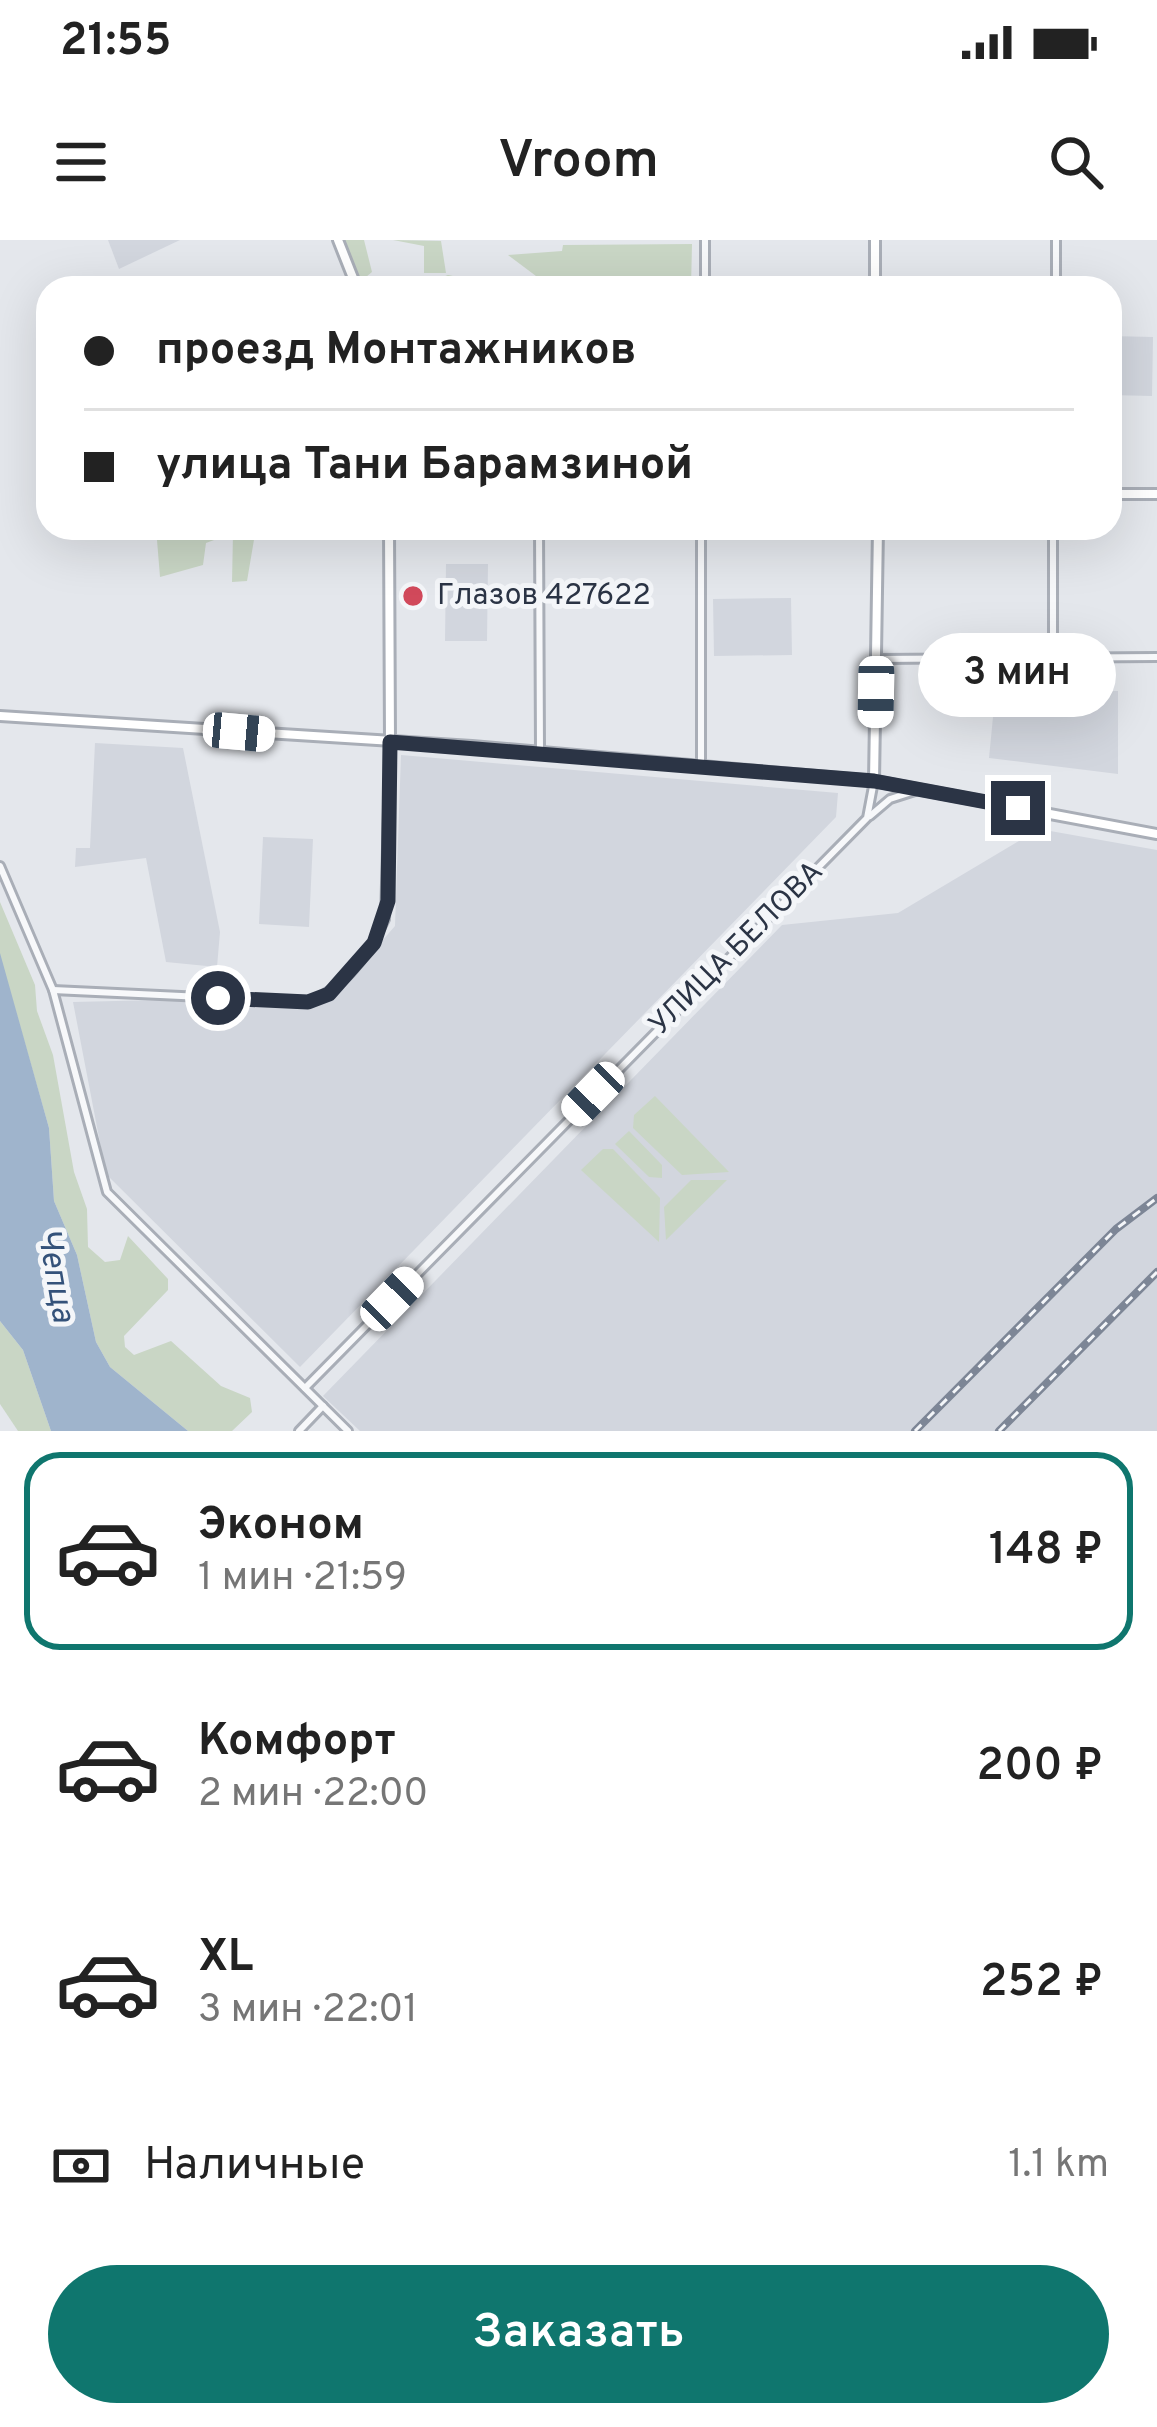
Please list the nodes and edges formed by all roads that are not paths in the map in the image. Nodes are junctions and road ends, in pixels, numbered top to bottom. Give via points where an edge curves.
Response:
1 (338, 240) edge
2 (705, 240) edge
3 (875, 240) edge
4 (1056, 240) edge
5 (352, 276) edge
6 (705, 276) edge
7 (875, 276) edge
8 (1056, 276) edge
9 (1122, 494) edge
10 (1157, 494) edge
11 (389, 540) edge
12 (539, 540) edge
13 (701, 540) edge
14 (878, 540) edge
15 (1053, 540) edge
16 (1053, 657) junction
17 (1157, 657) edge
18 (877, 659) junction
19 (0, 716) edge
20 (390, 742) junction
21 (540, 752) junction
22 (700, 766) junction
23 (874, 781) junction
24 (925, 789) junction
25 (867, 818) junction
26 (1157, 834) edge
27 (0, 866) edge
28 (53, 990) junction
29 (304, 1388) junction
30 (323, 1406) junction
31 (298, 1431) edge
32 (348, 1431) edge

1 - 5 street
2 - 6 street
3 - 7 street
4 - 8 street
9 - 10 street
11 - 20 street
12 - 21 street
13 - 22 street
14 - 18 street
15 - 16 street
16 - 17 street
16 - 18 street
18 - 23 street
19 - 20 street
20 - 21 street
20 - 28 street via 386,919 329,994 308,1002
21 - 22 street
22 - 23 street
23 - 24 street
23 - 25 street
24 - 25 street, УЛИЦА БЕЛОВА
24 - 26 street
25 - 29 street, УЛИЦА БЕЛОВА
27 - 28 street
28 - 29 street via 107,1192
29 - 30 street
30 - 31 street
30 - 32 street

